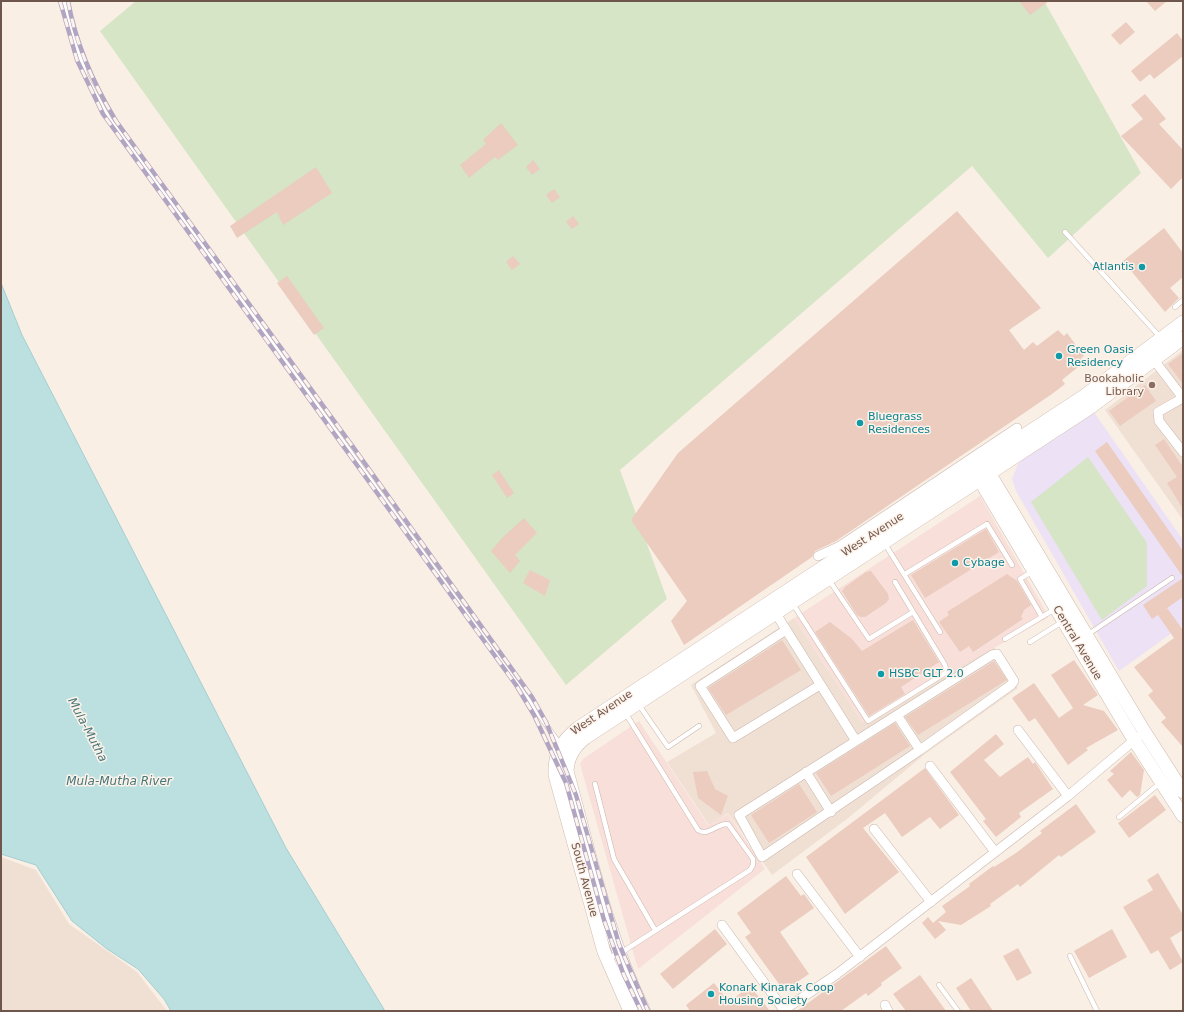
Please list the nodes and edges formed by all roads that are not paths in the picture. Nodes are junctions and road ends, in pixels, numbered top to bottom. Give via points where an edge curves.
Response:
1 (64, 1) edge
2 (1065, 232) dead end
3 (1183, 300) edge
4 (1175, 307) dead end
5 (1183, 322) edge
6 (1161, 338) junction
7 (1183, 338) edge
8 (1150, 355) junction
9 (1183, 398) edge
10 (1017, 428) dead end
11 (1183, 452) edge
12 (982, 471) junction
13 (950, 478) junction
14 (884, 542) junction
15 (818, 556) dead end
16 (1012, 565) dead end
17 (1034, 571) junction
18 (905, 574) junction
19 (1172, 578) dead end
20 (828, 579) junction
21 (895, 582) dead end
22 (792, 603) junction
23 (773, 608) junction
24 (1056, 608) junction
25 (913, 612) junction
26 (1042, 617) junction
27 (1063, 621) junction
28 (786, 630) junction
29 (940, 632) dead end
30 (1005, 639) dead end
31 (1081, 639) junction
32 (1030, 642) dead end
33 (820, 684) junction
34 (638, 704) junction
35 (625, 712) junction
36 (897, 715) junction
37 (699, 726) dead end
38 (1018, 730) dead end
39 (1139, 735) junction
40 (856, 741) junction
41 (566, 749) junction
42 (920, 750) junction
43 (930, 766) dead end
44 (806, 772) junction
45 (1161, 782) junction
46 (595, 784) dead end
47 (1183, 792) edge
48 (1068, 796) junction
49 (831, 812) junction
50 (1183, 816) edge
51 (1119, 817) dead end
52 (874, 829) dead end
53 (995, 852) junction
54 (797, 874) dead end
55 (931, 902) junction
56 (722, 925) dead end
57 (655, 930) junction
58 (613, 956) junction
59 (1070, 956) dead end
60 (860, 957) junction
61 (939, 985) dead end
62 (630, 1011) edge
63 (644, 1011) edge
64 (958, 1011) edge
65 (1096, 1011) edge

1 - 41 lane via 86,77 109,119
2 - 6 lane
3 - 4 lane
5 - 6 main road, West Avenue
6 - 8 main road, West Avenue
7 - 8 main road, West Avenue
8 - 9 street
8 - 12 main road, West Avenue via 1084,396
9 - 11 street via 1158,412 1158,416 1159,421
10 - 13 street
12 - 13 main road, West Avenue
12 - 14 main road, West Avenue
12 - 17 main road, Central Avenue
12 - 31 main road, Central Avenue
13 - 15 street via 840,546
13 - 23 main road, West Avenue
14 - 18 lane
14 - 20 main road, West Avenue
16 - 18 lane via 987,524
17 - 24 main road, Central Avenue
17 - 26 lane via 1020,579
18 - 29 lane
19 - 31 lane
20 - 22 main road, West Avenue
20 - 25 lane via 869,639
21 - 25 lane
22 - 23 main road, West Avenue
22 - 25 lane via 868,721 947,672
23 - 28 street
23 - 34 main road, West Avenue
23 - 41 main road, West Avenue via 578,728
24 - 26 lane
24 - 27 main road, Central Avenue
26 - 30 lane
27 - 31 main road, Central Avenue
27 - 32 lane
28 - 33 street
28 - 33 street via 700,686 733,738
31 - 39 main road, Central Avenue
33 - 40 street
34 - 35 main road, West Avenue
34 - 37 lane via 668,747
35 - 41 main road, West Avenue
35 - 57 lane via 698,830 706,833 728,824 752,859 753,865 750,870
36 - 40 street
36 - 42 street
36 - 42 street via 997,654 1014,682
38 - 48 street
39 - 45 main road, Central Avenue
39 - 47 main road, Central Avenue
39 - 48 street
40 - 44 street
41 - 58 main road, South Avenue via 567,771
42 - 49 street
43 - 53 street
44 - 49 street
44 - 49 street via 739,815 762,857
45 - 50 main road, Central Avenue
45 - 51 lane
46 - 57 lane via 614,859
48 - 53 street
52 - 55 street
53 - 55 street
54 - 60 street
55 - 60 street
56 - 60 street via 784,1010
57 - 58 lane
58 - 62 main road, South Avenue
58 - 63 main road, South Avenue
59 - 65 lane
61 - 64 lane

